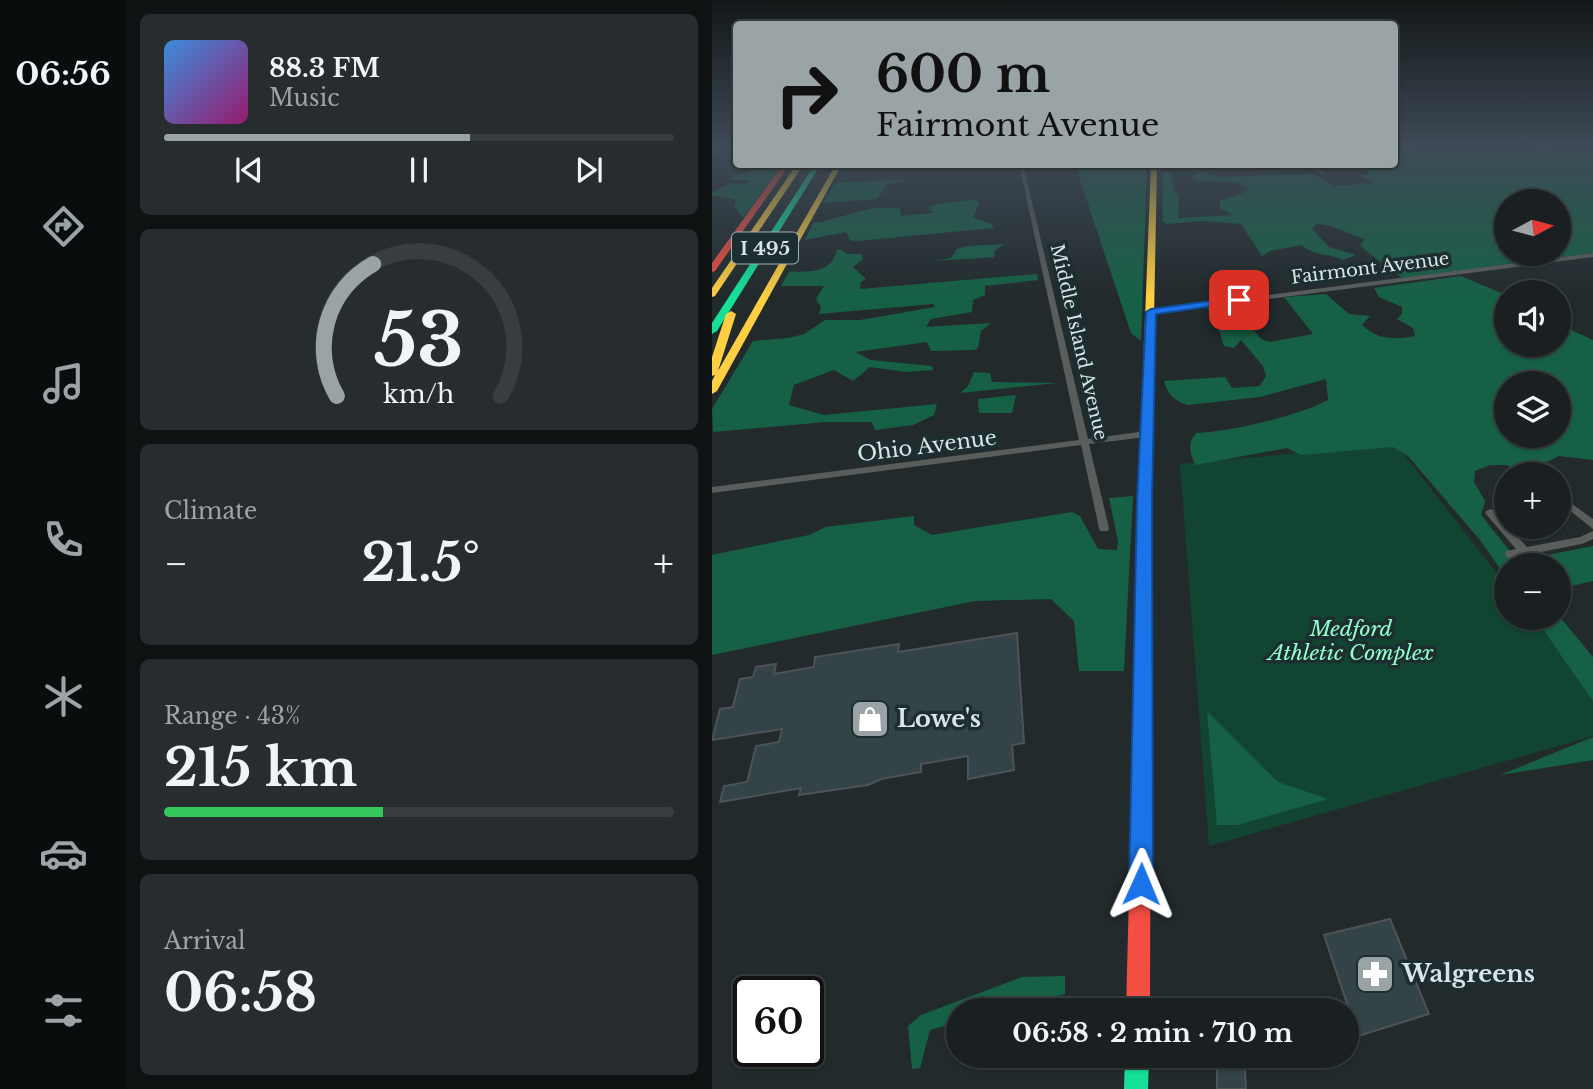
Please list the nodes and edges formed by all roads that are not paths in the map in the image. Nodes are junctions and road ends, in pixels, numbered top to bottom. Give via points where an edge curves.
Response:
1 (764, 196) edge
2 (780, 196) edge
3 (798, 196) edge
4 (821, 196) edge
5 (1028, 196) edge
6 (1153, 196) edge
7 (741, 253) junction
8 (1593, 255) edge
9 (752, 268) junction
10 (712, 269) edge
11 (712, 281) edge
12 (712, 294) edge
13 (1151, 312) junction
14 (712, 331) edge
15 (712, 373) edge
16 (712, 391) edge
17 (1146, 434) junction
18 (1086, 442) junction
19 (712, 490) edge
20 (1572, 507) dead end
21 (1490, 512) dead end
22 (1593, 525) edge
23 (1104, 528) dead end
24 (1593, 535) edge
25 (1523, 551) junction
26 (1514, 553) edge
27 (1138, 998) edge
28 (1137, 1068) edge
29 (1136, 1089) edge

1 - 10 main road
2 - 7 main road, I 495
3 - 9 main road, I 495
4 - 16 main road
5 - 18 street, Middle Island Avenue
6 - 13 main road
7 - 11 main road
7 - 12 main road, I 495
8 - 13 street, Fairmont Avenue
9 - 14 main road, I 495
9 - 15 main road
13 - 17 main road
17 - 18 street, Ohio Avenue
17 - 27 main road
18 - 19 street, Ohio Avenue
18 - 23 street, Middle Island Avenue
20 - 22 street
21 - 25 street
24 - 25 street
25 - 26 street
28 - 29 main road

